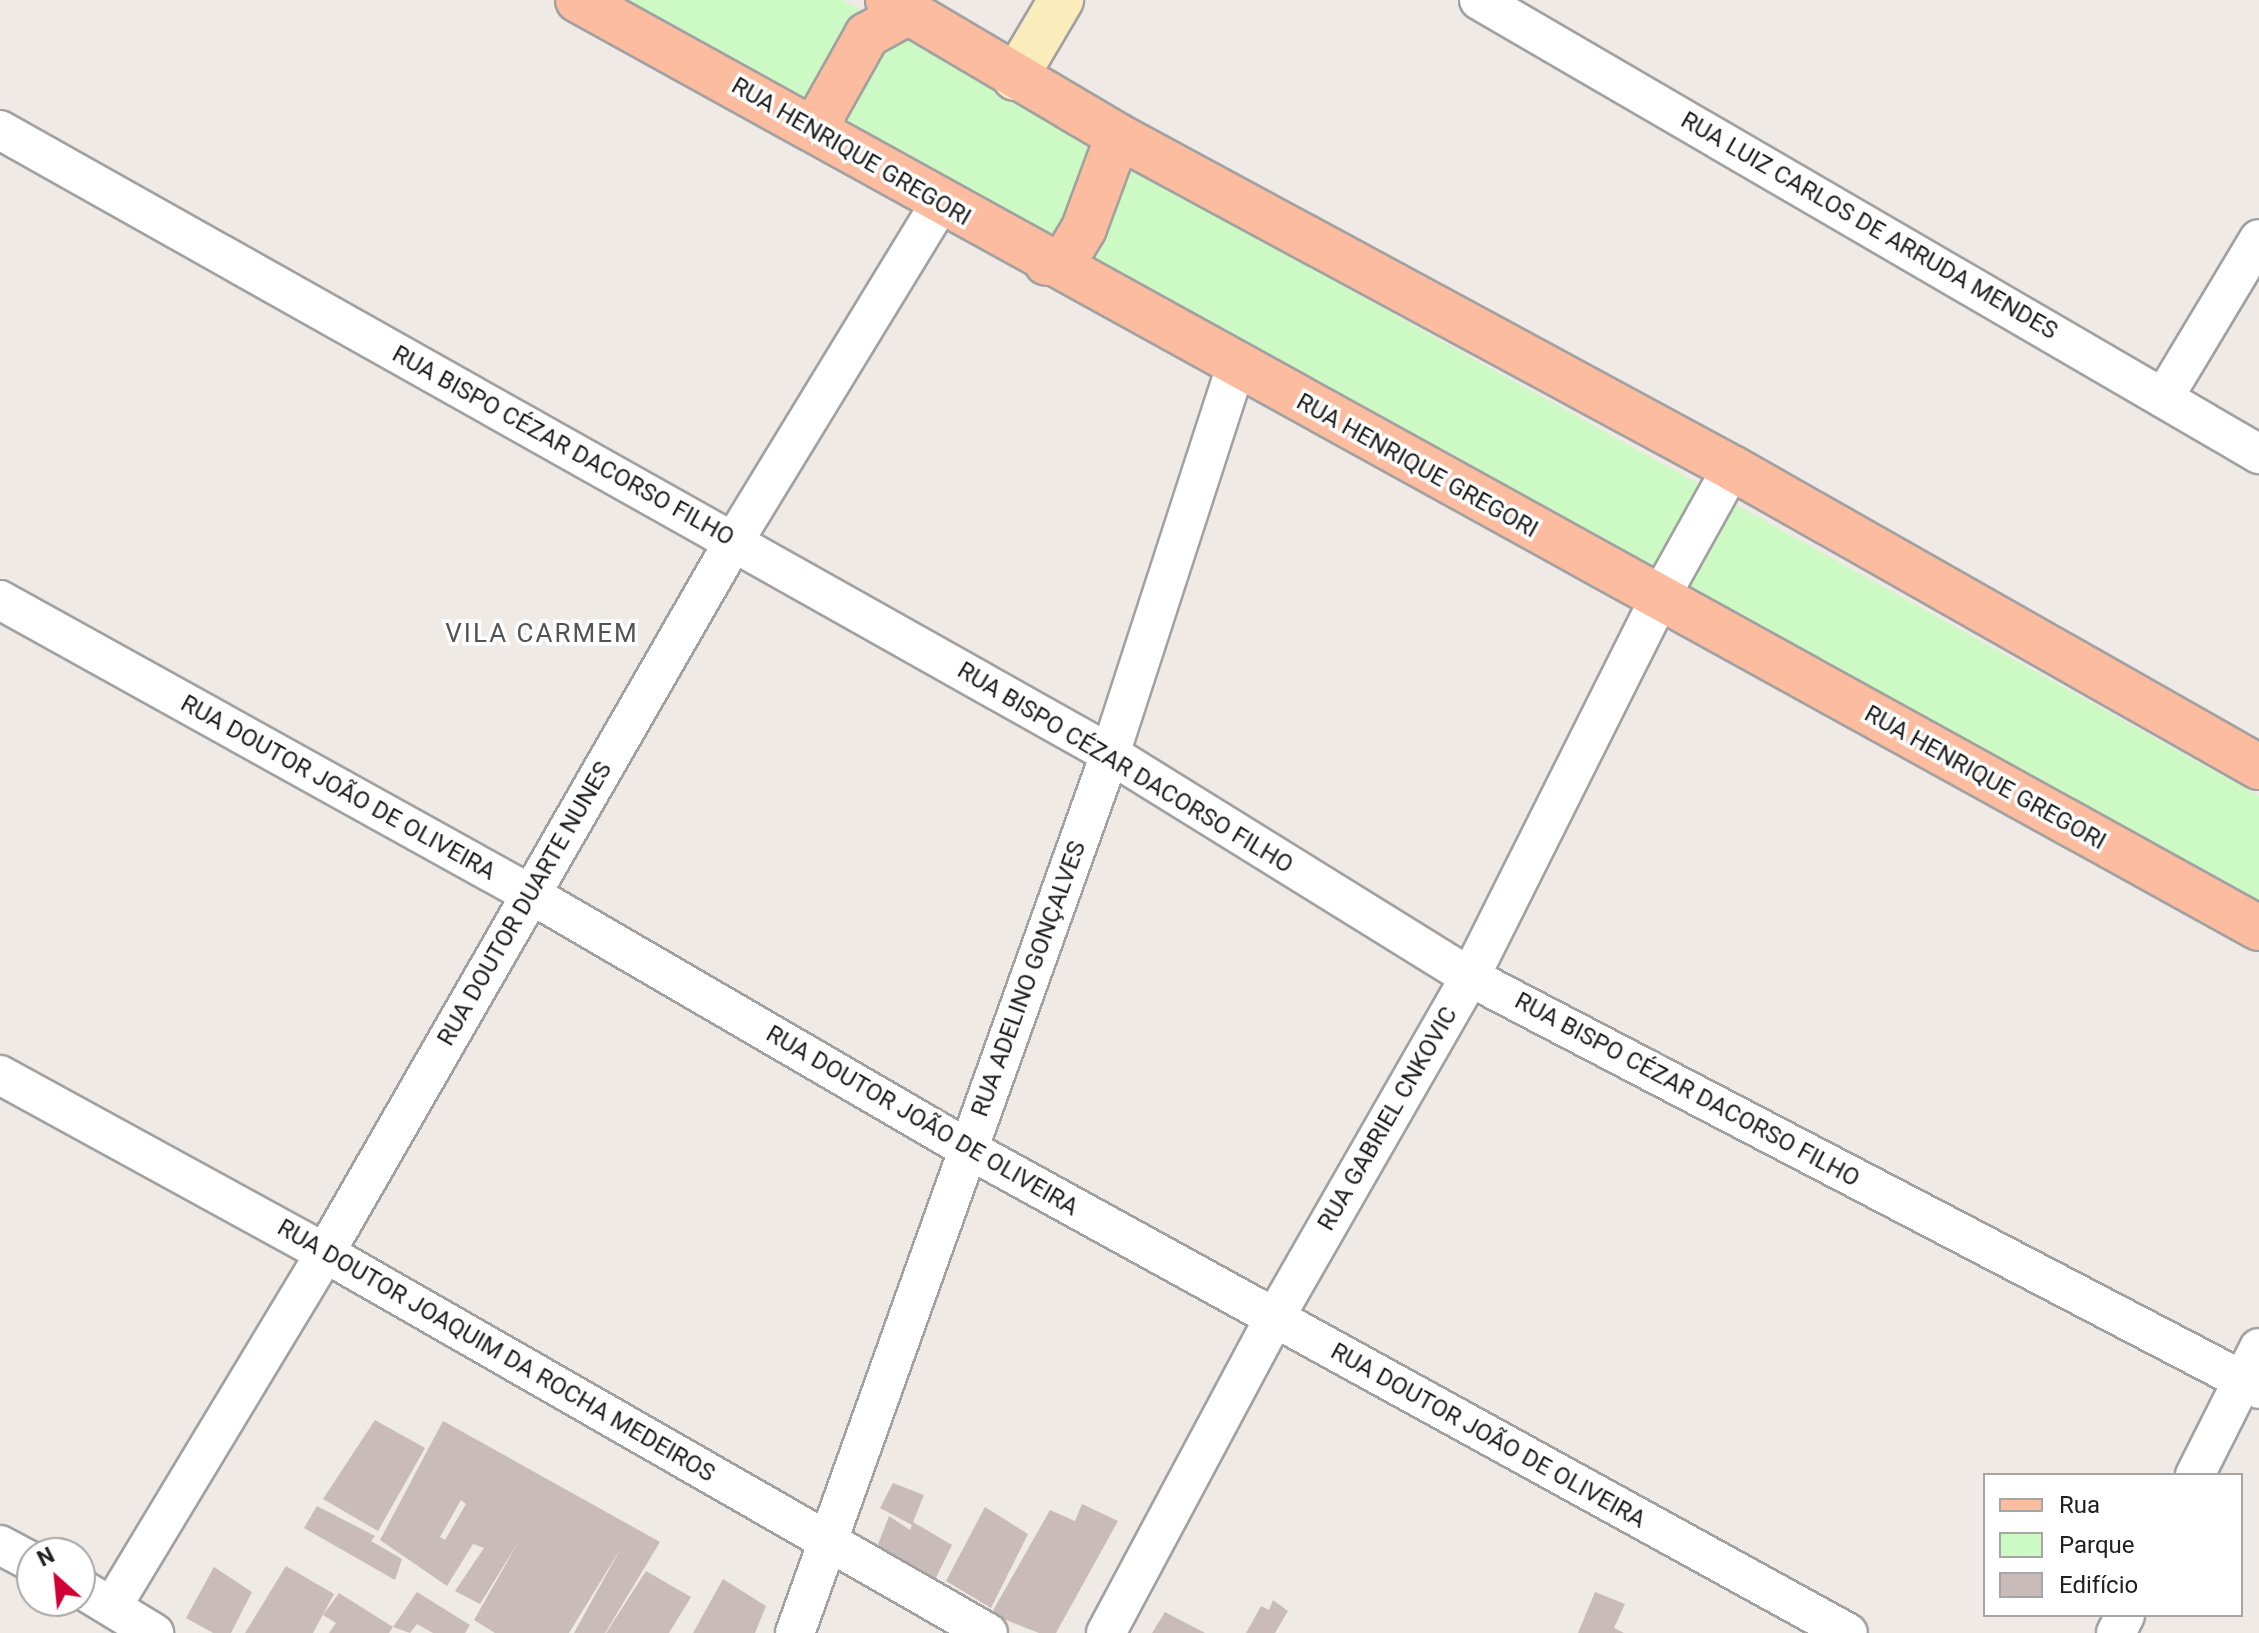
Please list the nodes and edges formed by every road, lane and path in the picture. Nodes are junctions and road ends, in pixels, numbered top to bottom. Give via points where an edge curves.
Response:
1 (578, 0) edge
2 (1061, 0) edge
3 (1479, 0) edge
4 (898, 6) edge
5 (1015, 78) junction
6 (0, 130) edge
7 (826, 136) junction
8 (1118, 136) junction
9 (940, 204) junction
10 (2259, 239) edge
11 (1047, 263) junction
12 (1236, 367) junction
13 (2164, 397) junction
14 (2259, 454) edge
15 (1732, 468) junction
16 (734, 541) junction
17 (1659, 599) junction
18 (0, 600) edge
19 (1110, 754) junction
20 (2259, 767) edge
21 (530, 894) junction
22 (2259, 928) edge
23 (1470, 977) junction
24 (0, 1075) edge
25 (968, 1149) junction
26 (325, 1253) junction
27 (1274, 1319) junction
28 (2254, 1372) edge
29 (2196, 1473) edge
30 (830, 1541) junction
31 (96, 1597) edge
32 (154, 1633) edge
33 (795, 1633) edge
34 (988, 1633) edge
35 (1106, 1633) edge
36 (1848, 1633) edge

1 - 7 main road, RUA HENRIQUE GREGORI
2 - 5 street
3 - 13 street, RUA LUIZ CARLOS DE ARRUDA MENDES
4 - 5 main road
4 - 7 main road via 867,35 821,117
5 - 8 main road
6 - 16 street, RUA BISPO CÉZAR DACORSO FILHO
7 - 9 main road, RUA HENRIQUE GREGORI
8 - 11 main road via 1084,228 1068,255
8 - 15 main road
9 - 11 main road, RUA HENRIQUE GREGORI
9 - 16 street, RUA DOUTOR DUARTE NUNES
10 - 13 street
11 - 12 main road, RUA HENRIQUE GREGORI
12 - 17 main road, RUA HENRIQUE GREGORI
12 - 19 street, RUA ADELINO GONÇALVES
13 - 14 street, RUA LUIZ CARLOS DE ARRUDA MENDES
15 - 17 street, RUA GABRIEL CNKOVIC
15 - 20 main road
16 - 19 street, RUA BISPO CÉZAR DACORSO FILHO
16 - 21 street, RUA DOUTOR DUARTE NUNES
17 - 22 main road, RUA HENRIQUE GREGORI
17 - 23 street, RUA GABRIEL CNKOVIC
18 - 21 street, RUA DOUTOR JOÃO DE OLIVEIRA
19 - 23 street, RUA BISPO CÉZAR DACORSO FILHO
19 - 25 street, RUA ADELINO GONÇALVES
21 - 25 street, RUA DOUTOR JOÃO DE OLIVEIRA
21 - 26 street, RUA DOUTOR DUARTE NUNES
23 - 27 street, RUA GABRIEL CNKOVIC
23 - 28 street, RUA BISPO CÉZAR DACORSO FILHO
24 - 26 street, RUA DOUTOR JOAQUIM DA ROCHA MEDEIROS
25 - 27 street, RUA DOUTOR JOÃO DE OLIVEIRA
25 - 30 street, RUA ADELINO GONÇALVES
26 - 30 street, RUA DOUTOR JOAQUIM DA ROCHA MEDEIROS
26 - 31 street, RUA DOUTOR DUARTE NUNES
27 - 35 street, RUA GABRIEL CNKOVIC
27 - 36 street, RUA DOUTOR JOÃO DE OLIVEIRA
28 - 29 street
30 - 33 street, RUA ADELINO GONÇALVES
30 - 34 street, RUA DOUTOR JOAQUIM DA ROCHA MEDEIROS
31 - 32 street

